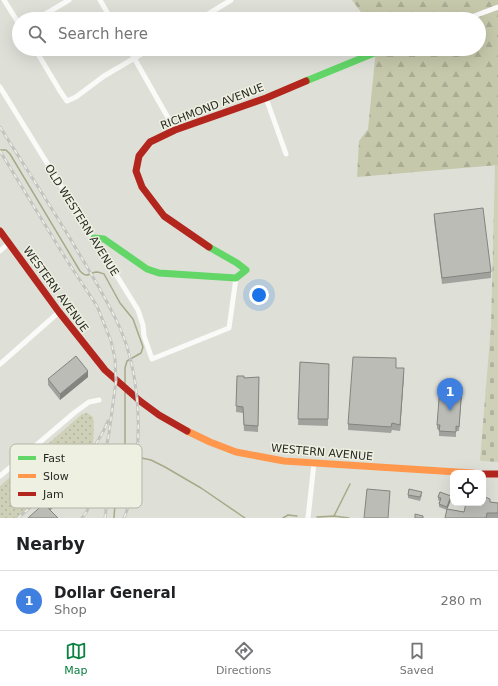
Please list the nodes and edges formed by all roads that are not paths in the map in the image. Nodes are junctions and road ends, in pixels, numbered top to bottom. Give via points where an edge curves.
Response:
1 (4, 0) edge
2 (69, 0) edge
3 (100, 0) edge
4 (231, 0) edge
5 (498, 7) edge
6 (49, 12) edge
7 (107, 12) edge
8 (211, 12) edge
9 (485, 12) edge
10 (12, 13) edge
11 (39, 56) edge
12 (138, 56) edge
13 (367, 56) edge
14 (134, 58) junction
15 (0, 87) edge
16 (266, 98) junction
17 (175, 130) junction
18 (286, 154) dead end
19 (0, 231) edge
20 (94, 238) junction
21 (9, 243) junction
22 (0, 251) edge
23 (236, 278) junction
24 (59, 312) junction
25 (0, 364) edge
26 (99, 400) dead end
27 (38, 444) edge
28 (314, 463) junction
29 (10, 467) edge
30 (450, 472) edge
31 (486, 474) edge
32 (498, 474) edge
33 (0, 476) edge
34 (308, 518) edge

1 - 10 street
2 - 6 street
3 - 7 street
4 - 8 street
5 - 9 street
11 - 14 street via 67,101
12 - 14 street
13 - 16 street, RICHMOND AVENUE
14 - 17 street
15 - 20 street, OLD WESTERN AVENUE
16 - 17 street, RICHMOND AVENUE
16 - 18 street
17 - 23 street, RICHMOND AVENUE via 150,142 138,156 136,171 142,187 164,216 200,243 246,270
19 - 21 street, WESTERN AVENUE
20 - 23 street via 104,239 147,269 159,273
20 - 23 street, OLD WESTERN AVENUE via 138,310 152,359 229,328
21 - 22 street
21 - 24 street, WESTERN AVENUE
24 - 25 street
24 - 28 street, WESTERN AVENUE via 101,365 123,387 159,415 224,447 250,455
26 - 27 street via 89,402
28 - 30 street, WESTERN AVENUE
28 - 34 street
29 - 33 street
31 - 32 street

